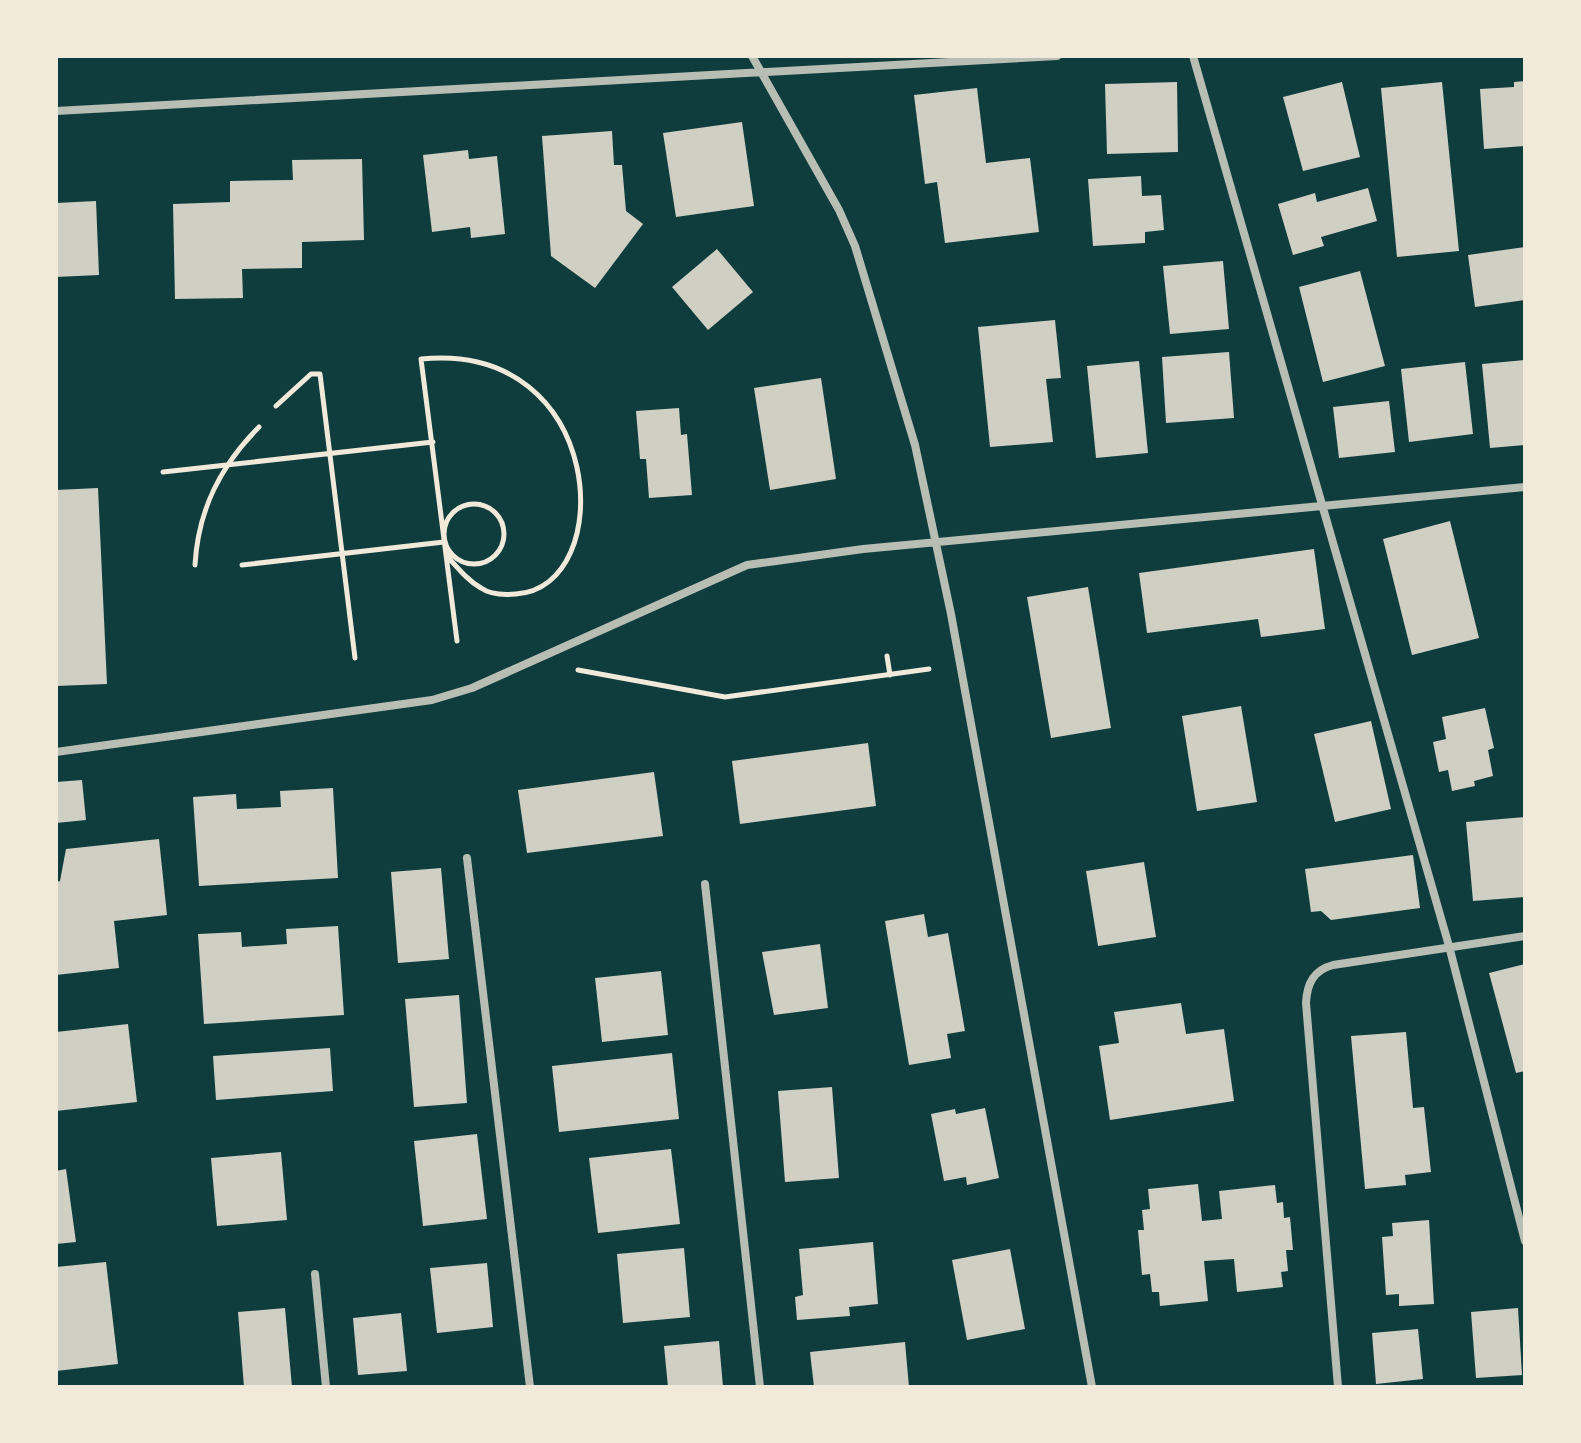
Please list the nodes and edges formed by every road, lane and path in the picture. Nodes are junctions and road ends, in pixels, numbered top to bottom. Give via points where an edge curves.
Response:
1 (752, 56) edge
2 (1057, 56) edge
3 (1193, 56) edge
4 (759, 72) junction
5 (56, 111) edge
6 (276, 406) dead end
7 (259, 427) dead end
8 (433, 442) junction
9 (331, 453) junction
10 (228, 464) junction
11 (163, 472) dead end
12 (1525, 487) edge
13 (1322, 507) junction
14 (444, 542) junction
15 (937, 543) junction
16 (342, 554) junction
17 (446, 555) junction
18 (195, 565) dead end
19 (242, 565) dead end
20 (457, 641) dead end
21 (887, 656) dead end
22 (355, 658) dead end
23 (929, 669) dead end
24 (578, 670) dead end
25 (890, 675) junction
26 (56, 752) edge
27 (467, 858) dead end
28 (705, 884) dead end
29 (1525, 936) edge
30 (1449, 946) junction
31 (1525, 1241) edge
32 (315, 1274) dead end
33 (326, 1387) edge
34 (530, 1387) edge
35 (760, 1387) edge
36 (1092, 1387) edge
37 (1338, 1387) edge

1 - 4 street
2 - 4 street
3 - 13 street
4 - 5 street
4 - 15 street via 855,246 903,400
6 - 9 path via 311,374 320,374
7 - 10 path
8 - 9 path
8 - 14 path
8 - 17 path via 421,359 484,361 514,375 555,410 569,436 580,483 572,551 562,571 541,587 523,594 484,591
9 - 10 path
9 - 16 path
10 - 11 path
10 - 18 path via 204,509
12 - 13 street
13 - 15 street
13 - 30 street
14 - 14 path via 460,561 482,563 500,550 504,525 488,507 465,505 446,523
14 - 16 path
14 - 17 path
15 - 26 street via 747,565 472,688 432,700
15 - 36 street
16 - 19 path
16 - 22 path
17 - 20 path
21 - 25 path
23 - 25 path
24 - 25 path via 725,697
27 - 34 street
28 - 35 street
29 - 30 street
30 - 31 street
30 - 37 street via 1327,966 1316,972 1307,991
32 - 33 street

